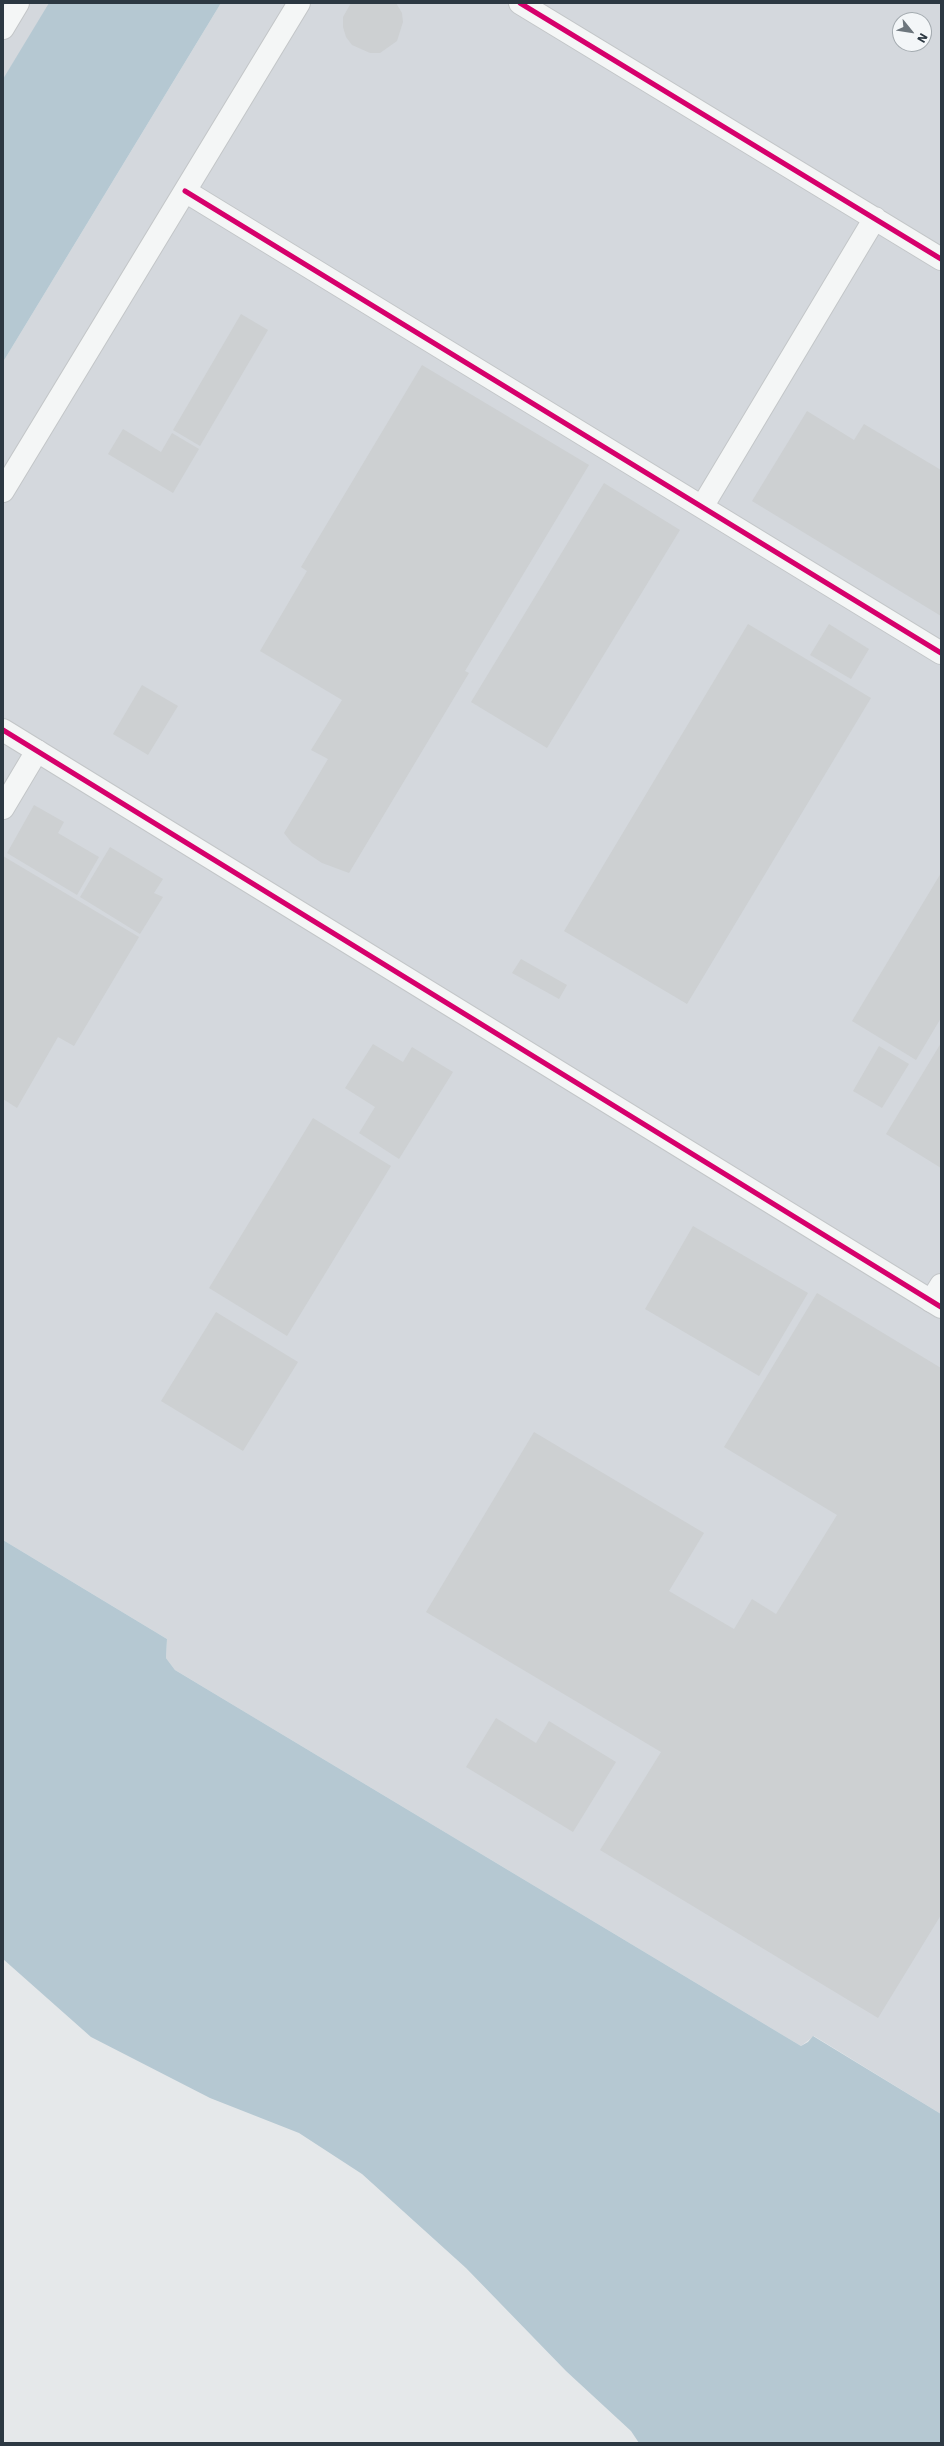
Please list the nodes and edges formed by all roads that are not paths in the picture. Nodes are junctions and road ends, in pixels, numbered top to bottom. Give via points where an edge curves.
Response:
1 (18, 3) edge
2 (299, 3) edge
3 (520, 3) edge
4 (3, 28) edge
5 (185, 191) junction
6 (875, 218) junction
7 (941, 259) edge
8 (3, 491) edge
9 (702, 507) junction
10 (941, 653) edge
11 (3, 730) edge
12 (37, 751) junction
13 (3, 808) edge
14 (938, 1298) edge

1 - 4 street
2 - 5 street
3 - 6 street
5 - 8 street
5 - 9 street
6 - 7 street
6 - 9 street
9 - 10 street
11 - 12 street
12 - 13 street
12 - 14 street

